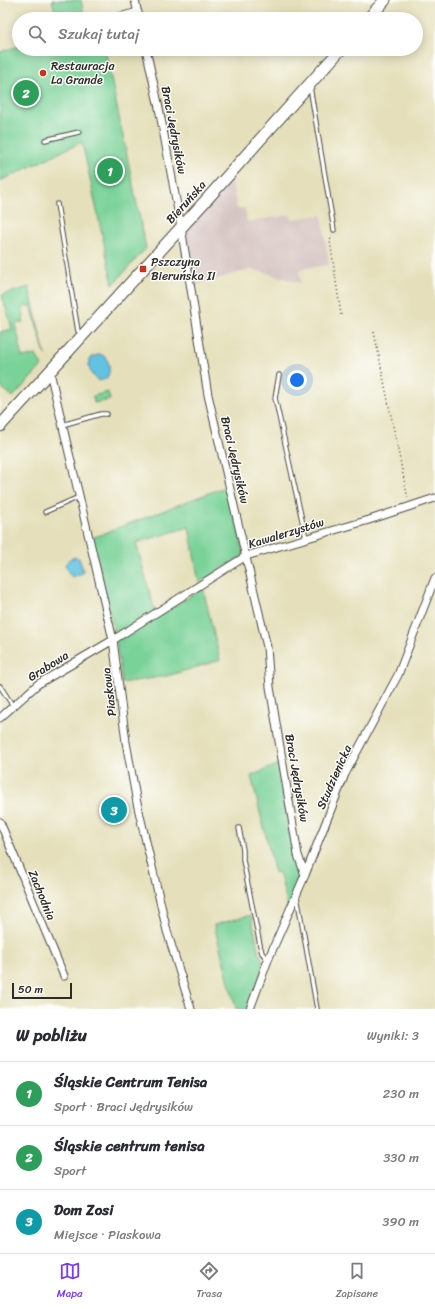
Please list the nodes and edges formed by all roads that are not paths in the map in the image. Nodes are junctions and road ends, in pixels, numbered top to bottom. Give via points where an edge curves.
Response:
1 (135, 0) edge
2 (385, 0) edge
3 (138, 12) edge
4 (374, 12) edge
5 (148, 56) edge
6 (335, 56) edge
7 (310, 84) junction
8 (79, 132) dead end
9 (45, 140) dead end
10 (57, 204) dead end
11 (181, 227) junction
12 (334, 230) road end
13 (78, 331) dead end
14 (50, 372) junction
15 (279, 375) dead end
16 (107, 414) dead end
17 (62, 425) junction
18 (0, 426) edge
19 (79, 497) junction
20 (435, 498) edge
21 (45, 512) dead end
22 (306, 538) junction
23 (246, 556) junction
24 (435, 578) edge
25 (113, 640) junction
26 (0, 686) edge
27 (13, 706) junction
28 (0, 718) edge
29 (0, 822) edge
30 (239, 828) dead end
31 (305, 875) junction
32 (297, 894) junction
33 (268, 960) junction
34 (64, 976) dead end
35 (191, 1009) edge
36 (250, 1009) edge
37 (317, 1009) edge

1 - 3 street
2 - 4 main road
5 - 11 street, Braci Jędrysików
6 - 7 main road, Bieruńska
7 - 11 main road, Bieruńska
7 - 12 lane
8 - 9 lane
10 - 13 lane
11 - 14 main road, Bieruńska
11 - 23 street, Braci Jędrysików via 208,395
14 - 17 street, Piaskowa
14 - 18 main road, Bieruńska
15 - 22 lane via 275,398
16 - 17 lane
17 - 19 street, Piaskowa
19 - 21 lane
19 - 25 street, Piaskowa
20 - 22 street, Kawalerzystów
22 - 23 street, Kawalerzystów
23 - 25 street, Kawalerzystów
23 - 31 street, Braci Jędrysików via 267,647 270,687 298,855
24 - 31 street, Studzienicka via 398,675 345,774
25 - 27 street, Grabowa via 38,684
25 - 35 street, Piaskowa via 136,804 167,931
26 - 27 lane
27 - 28 street, Grabowa
29 - 34 street, Zachodnia
30 - 33 lane via 260,945
31 - 32 street, Studzienicka
32 - 33 street, Studzienicka
32 - 37 lane
33 - 36 street, Studzienicka

